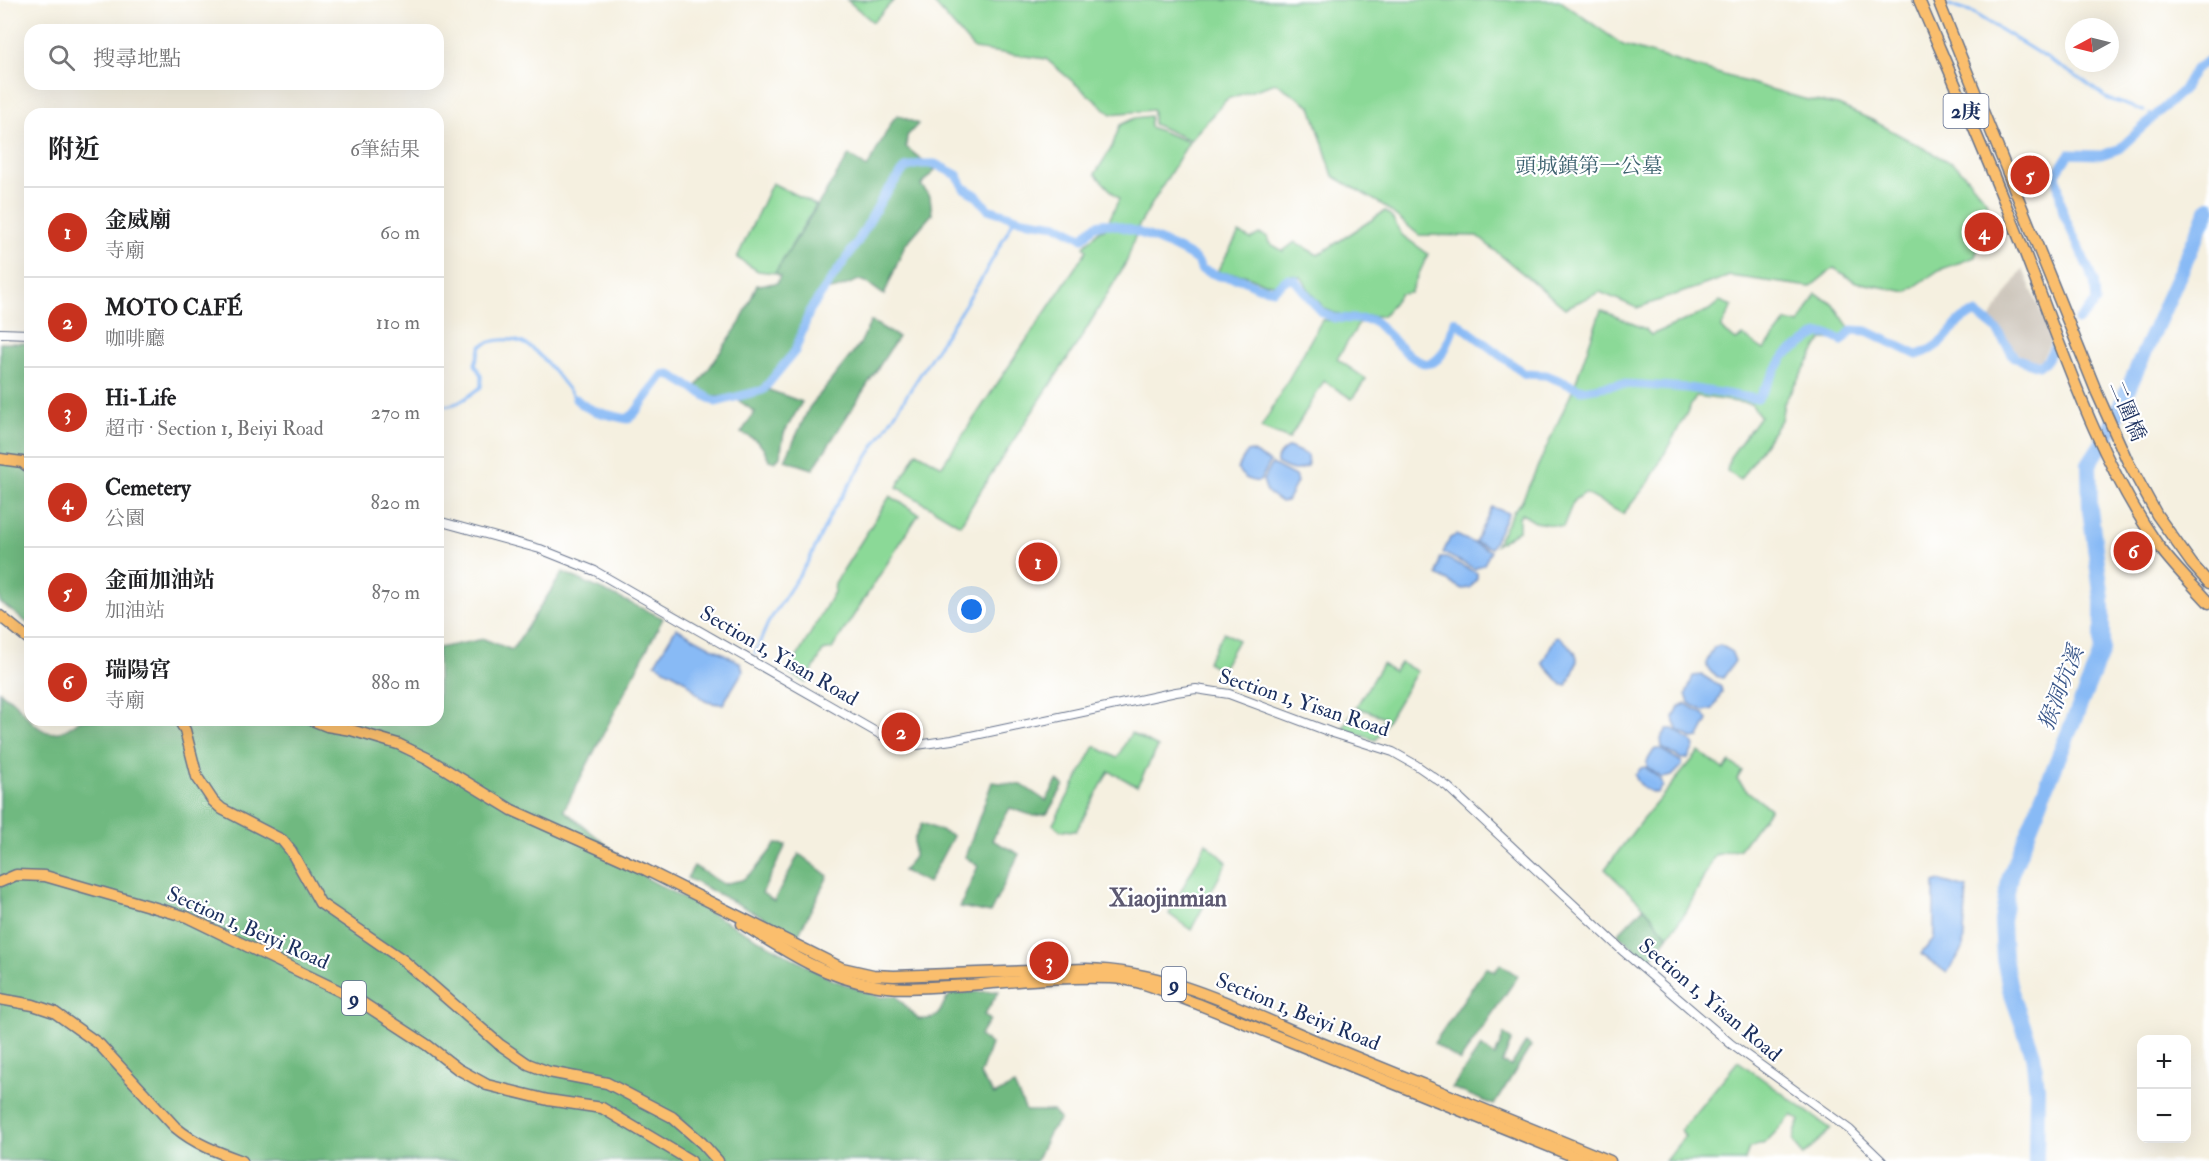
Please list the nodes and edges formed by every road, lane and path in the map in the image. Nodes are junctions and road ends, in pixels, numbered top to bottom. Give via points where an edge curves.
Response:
1 (1919, 0) edge
2 (1938, 0) edge
3 (0, 333) edge
4 (24, 334) edge
5 (0, 459) edge
6 (24, 464) edge
7 (444, 523) edge
8 (2209, 583) edge
9 (2209, 603) edge
10 (0, 616) edge
11 (24, 635) edge
12 (183, 726) edge
13 (327, 726) edge
14 (0, 882) edge
15 (721, 906) junction
16 (0, 999) edge
17 (242, 1161) edge
18 (691, 1161) edge
19 (718, 1161) edge
20 (1585, 1161) edge
21 (1610, 1161) edge
22 (1882, 1161) edge

1 - 9 main road, 二圍橋 / 2庚 via 2119,481 2158,545
2 - 8 main road, 二圍橋 / 2庚 via 2127,460 2157,515
3 - 4 street
5 - 6 main road
7 - 22 street, Section 1, Yisan Road via 540,549 596,571 902,744 952,740 1197,689 1229,694 1393,752 1448,787 1624,952 1731,1044 1850,1130
10 - 11 main road
12 - 19 main road via 197,777 209,796 222,809 282,840 320,903 403,960 499,1044 528,1064 607,1083 672,1118
13 - 15 main road, Section 1, Beiyi Road / 9 via 398,744 512,810
14 - 18 main road, Section 1, Beiyi Road / 9 via 16,875 45,876 187,917 358,1000 487,1085 603,1108
15 - 20 main road, Section 1, Beiyi Road / 9 via 778,946 846,979 872,985 917,988 1112,978 1138,982
15 - 21 main road, Section 1, Beiyi Road / 9 via 842,968 873,975 1112,969 1154,977
16 - 17 main road via 54,1012 99,1044 187,1137

